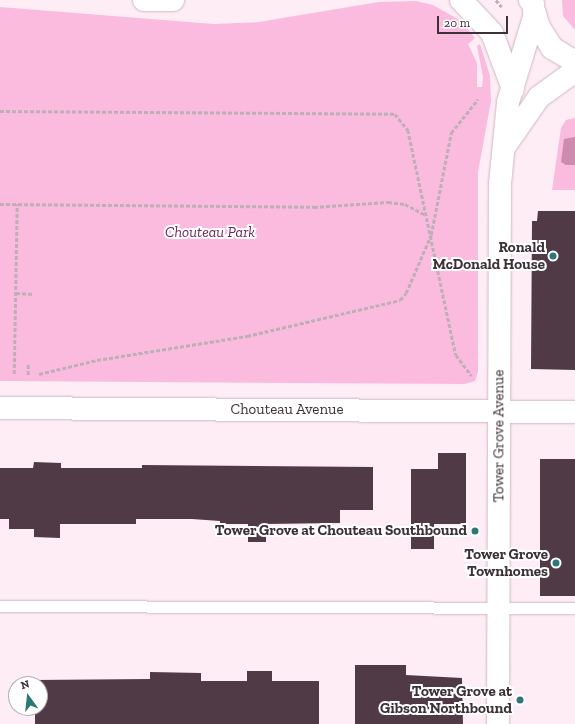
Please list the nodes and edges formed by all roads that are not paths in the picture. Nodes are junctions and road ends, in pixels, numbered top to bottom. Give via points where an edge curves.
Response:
1 (144, 0) edge
2 (173, 0) edge
3 (461, 0) edge
4 (533, 4) edge
5 (575, 62) edge
6 (575, 71) edge
7 (513, 89) junction
8 (503, 149) junction
9 (0, 408) edge
10 (500, 412) junction
11 (575, 412) edge
12 (0, 606) edge
13 (499, 608) junction
14 (575, 608) edge
15 (498, 724) edge

1 - 2 main road
3 - 7 main road via 492,33
4 - 5 main road, Tower Grove Avenue via 544,38 552,48
4 - 7 main road, Tower Grove Avenue
6 - 8 main road, Tower Grove Avenue via 539,97
7 - 8 main road, Tower Grove Avenue via 506,117
8 - 10 main road, Tower Grove Avenue via 500,184
9 - 10 main road, Chouteau Avenue
10 - 11 main road, Chouteau Avenue
10 - 13 main road, Tower Grove Avenue
12 - 13 lane
13 - 14 lane
13 - 15 main road, Tower Grove Avenue

